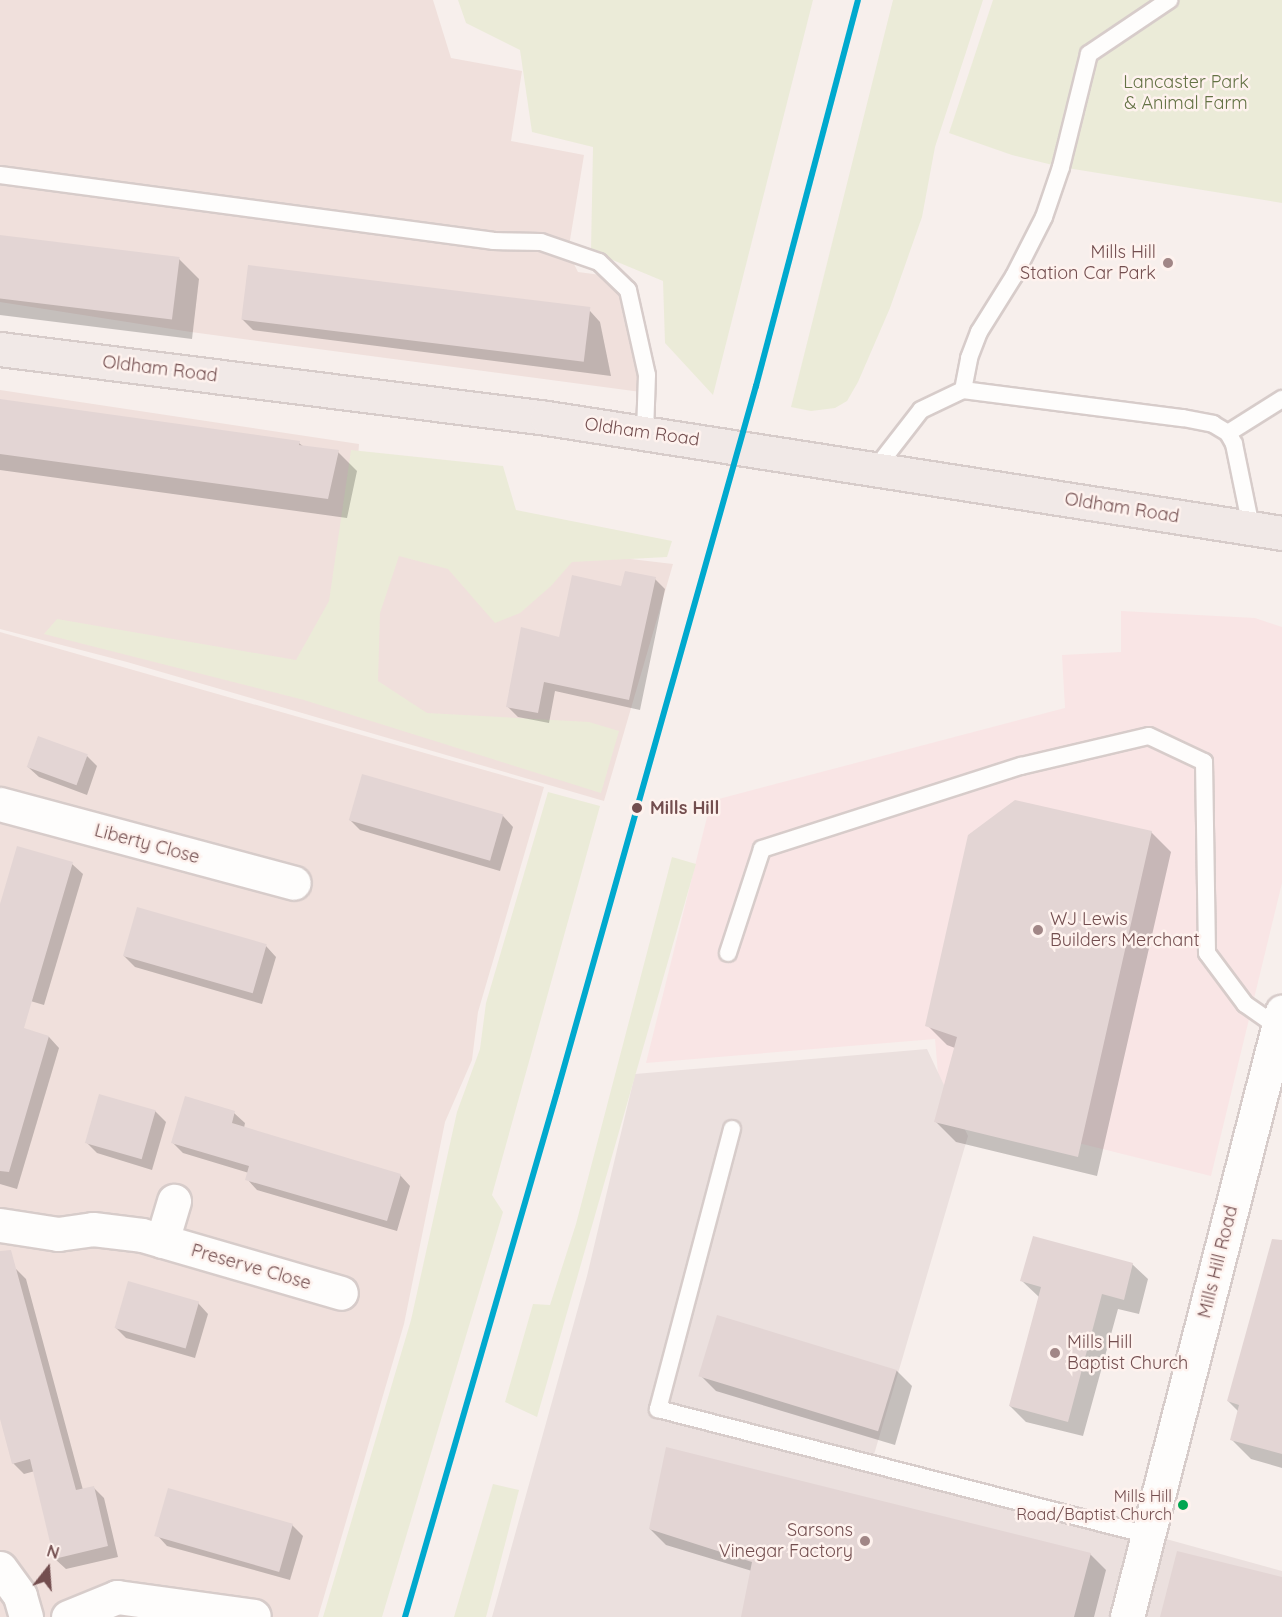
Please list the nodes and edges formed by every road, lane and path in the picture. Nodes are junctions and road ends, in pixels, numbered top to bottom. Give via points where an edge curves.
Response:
1 (1169, 0) edge
2 (0, 175) edge
3 (0, 349) edge
4 (963, 390) junction
5 (1282, 399) edge
6 (645, 433) junction
7 (1228, 433) junction
8 (876, 468) junction
9 (1267, 530) edge
10 (0, 804) edge
11 (294, 883) dead end
12 (728, 953) dead end
13 (1280, 1020) edge
14 (732, 1129) dead end
15 (174, 1201) dead end
16 (0, 1225) edge
17 (162, 1241) junction
18 (341, 1293) dead end
19 (1148, 1535) junction
20 (0, 1568) edge
21 (254, 1616) edge
22 (26, 1617) edge
23 (68, 1617) edge
24 (1127, 1617) edge

1 - 4 lane via 1089,54 1061,167 1044,217 979,332
2 - 6 lane via 493,241 541,242 599,262 628,290 647,375
3 - 6 main road, Oldham Road
4 - 7 lane via 1184,418 1213,424
4 - 8 lane via 921,410
5 - 7 lane
6 - 8 main road, Oldham Road
7 - 9 lane
8 - 9 main road, Oldham Road
10 - 11 street, Liberty Close
12 - 13 lane via 762,849 1021,766 1149,736 1204,762 1207,953 1245,1004
13 - 19 street, Mills Hill Road
14 - 19 lane via 658,1409
15 - 17 street
16 - 17 street, Preserve Close via 58,1234 93,1229
17 - 18 street, Preserve Close
19 - 24 street, Mills Hill Road
20 - 22 street via 20,1596
21 - 23 street via 117,1597

